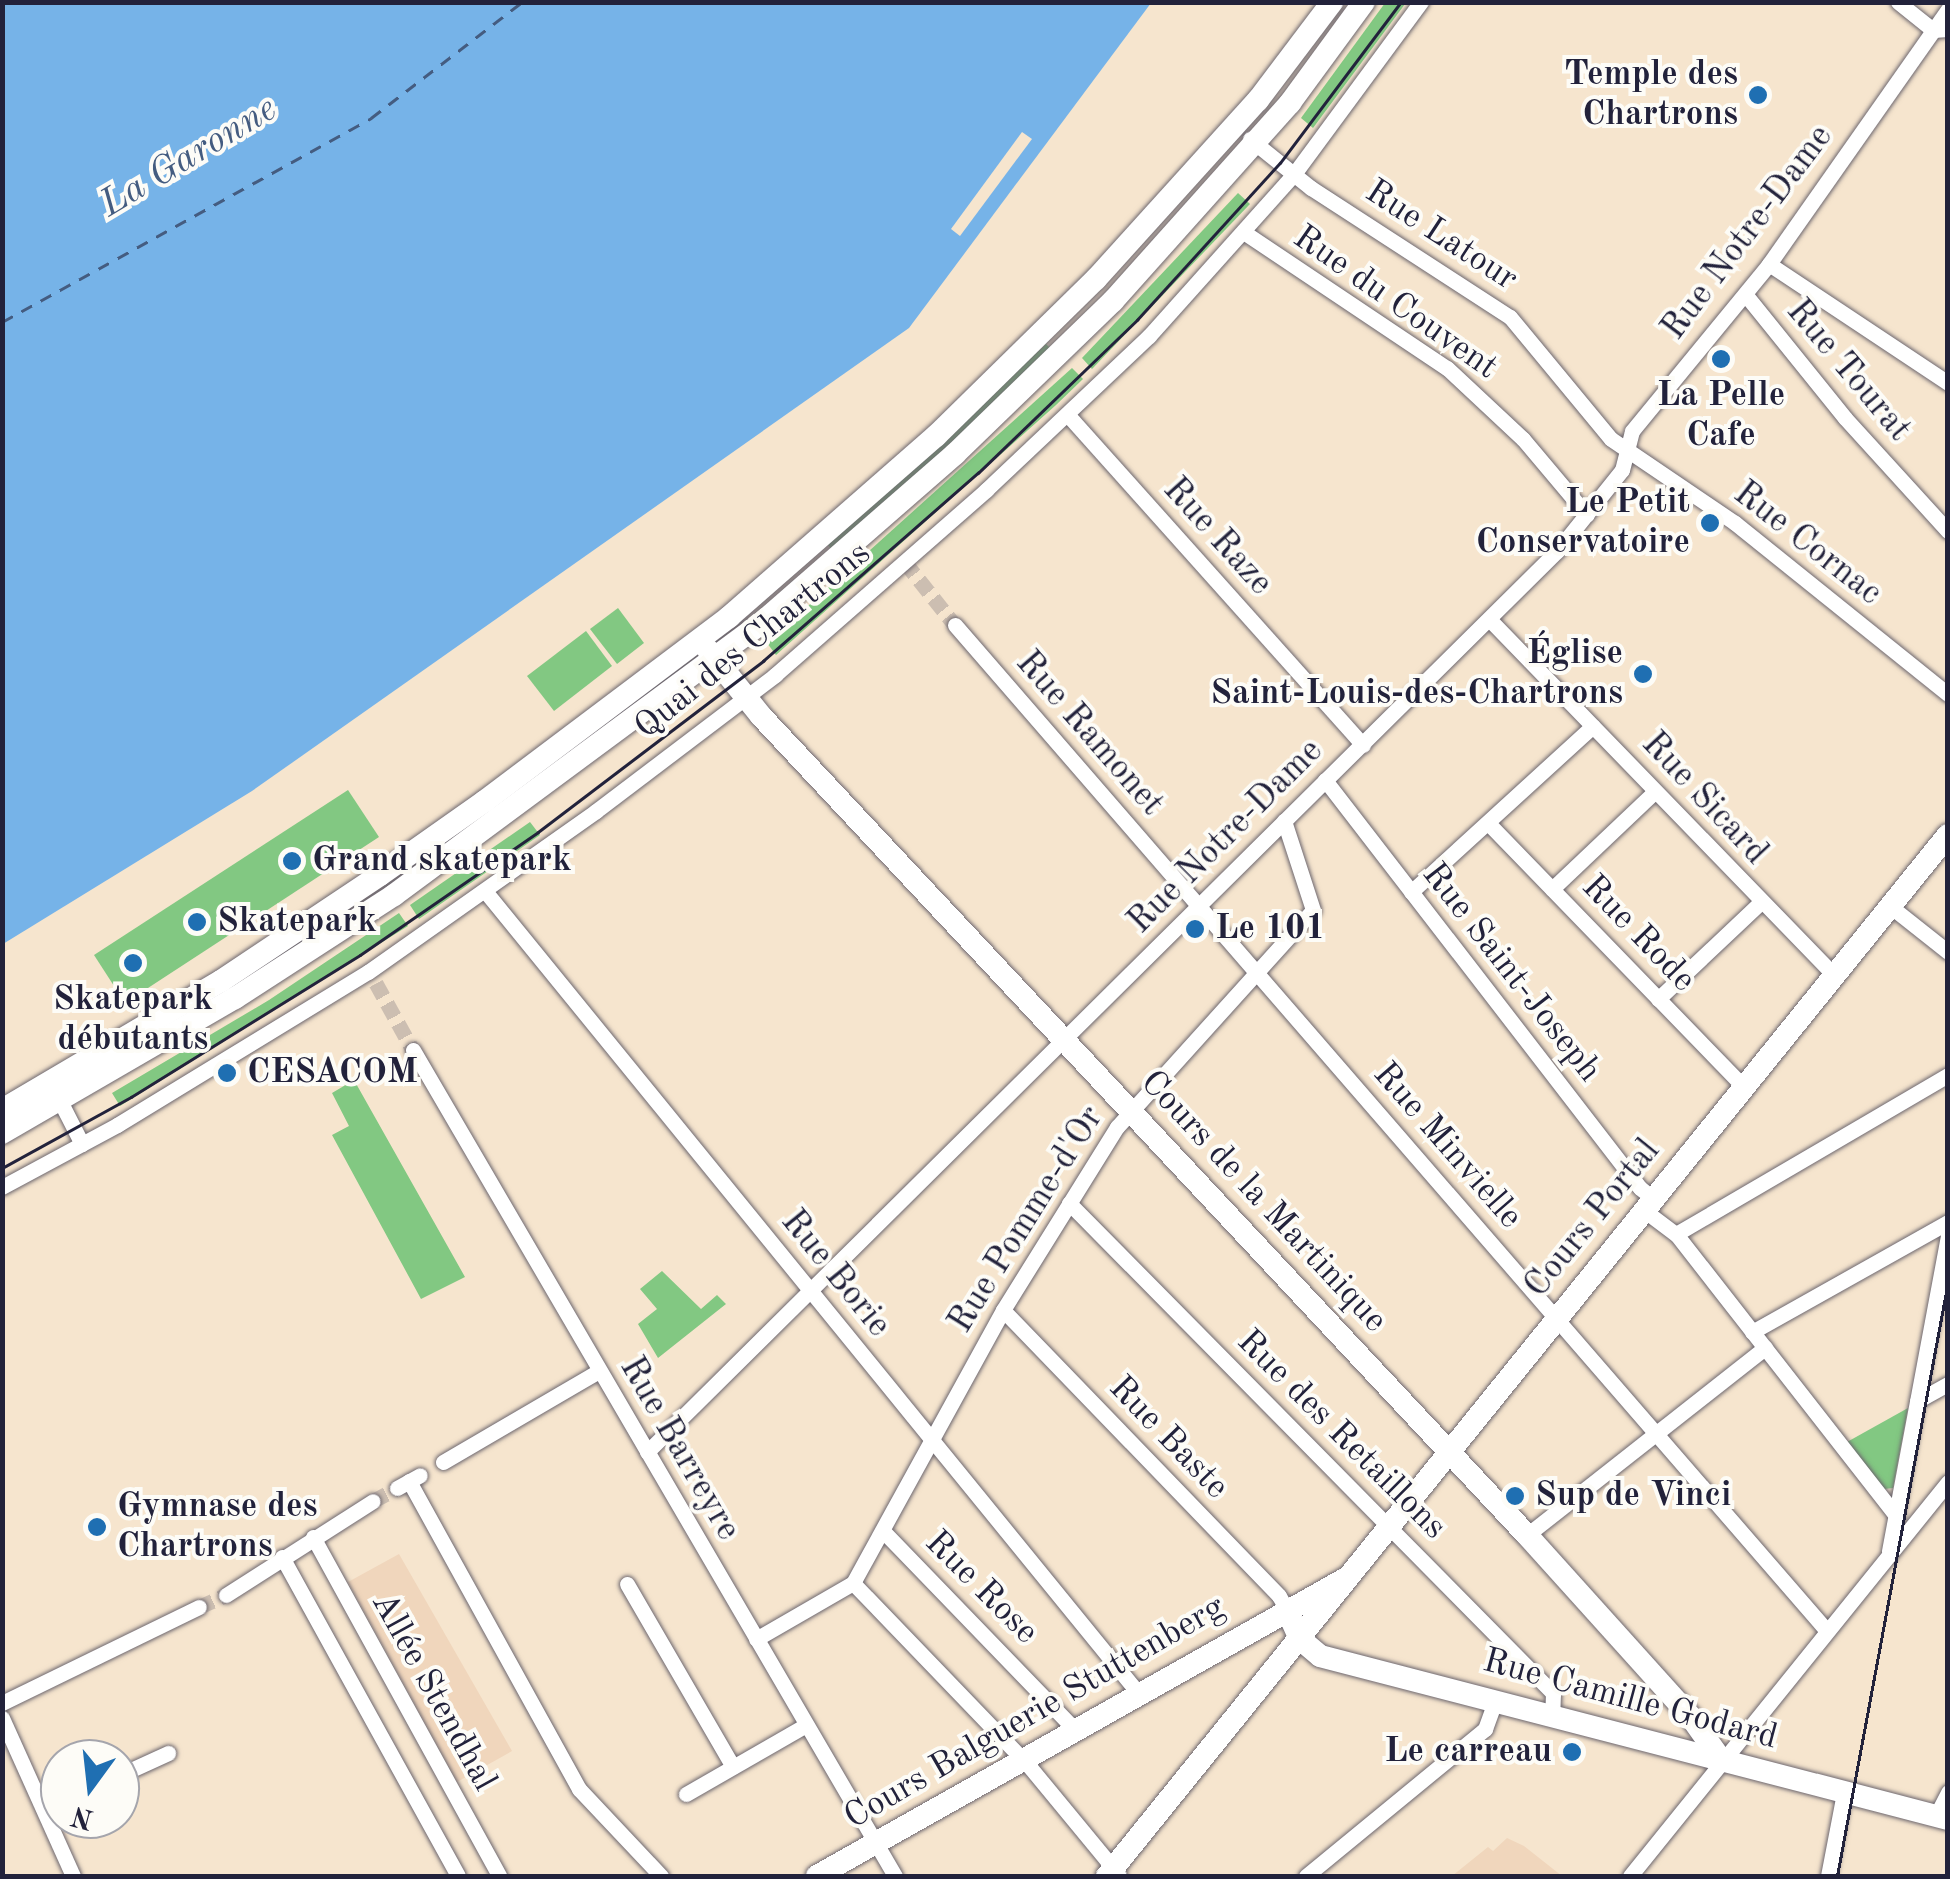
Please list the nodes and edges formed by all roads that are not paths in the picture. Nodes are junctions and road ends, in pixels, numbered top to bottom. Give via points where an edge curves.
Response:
1 (1332, 2) edge
2 (1364, 2) edge
3 (1898, 2) edge
4 (1421, 3) edge
5 (1948, 9) edge
6 (1940, 30) edge
7 (1235, 127) junction
8 (1255, 144) junction
9 (1294, 174) junction
10 (1245, 234) junction
11 (1769, 264) junction
12 (1745, 294) junction
13 (1948, 384) edge
14 (1067, 414) junction
15 (1626, 448) junction
16 (1587, 515) junction
17 (1948, 531) edge
18 (1490, 620) junction
19 (955, 625) tunnel mouth
20 (700, 639) junction
21 (716, 660) junction
22 (1948, 694) edge
23 (746, 698) junction
24 (1593, 726) junction
25 (1363, 745) junction
26 (1325, 780) junction
27 (1653, 793) junction
28 (1284, 821) junction
29 (1488, 823) junction
30 (1948, 834) edge
31 (1552, 889) junction
32 (485, 891) junction
33 (1411, 892) junction
34 (1760, 902) junction
35 (1199, 905) junction
36 (1890, 906) junction
37 (1948, 952) edge
38 (1257, 972) junction
39 (1834, 975) junction
40 (1658, 999) junction
41 (1064, 1039) junction
42 (413, 1050) tunnel mouth
43 (1948, 1075) edge
44 (1744, 1087) junction
45 (55, 1092) junction
46 (2, 1110) edge
47 (1130, 1111) junction
48 (2, 1133) edge
49 (82, 1144) junction
50 (2, 1187) edge
51 (1068, 1203) junction
52 (1649, 1205) junction
53 (1948, 1222) edge
54 (1676, 1234) junction
55 (1948, 1235) edge
56 (810, 1291) junction
57 (1003, 1310) junction
58 (1557, 1320) junction
59 (1752, 1332) junction
60 (1764, 1348) junction
61 (598, 1371) junction
62 (1948, 1384) edge
63 (1917, 1401) junction
64 (1656, 1434) junction
65 (932, 1442) junction
66 (648, 1452) junction
67 (1450, 1453) junction
68 (443, 1462) dead end
69 (409, 1481) dead end
70 (1948, 1482) edge
71 (372, 1500) tunnel mouth
72 (1896, 1516) junction
73 (1390, 1527) junction
74 (884, 1532) junction
75 (1527, 1535) junction
76 (312, 1537) junction
77 (1888, 1555) junction
78 (282, 1556) junction
79 (1350, 1576) junction
80 (853, 1583) junction
81 (626, 1584) dead end
82 (226, 1594) tunnel mouth
83 (199, 1607) tunnel mouth
84 (1286, 1610) junction
85 (1827, 1631) junction
86 (1300, 1639) junction
87 (756, 1640) junction
88 (1139, 1694) junction
89 (1495, 1701) junction
90 (2, 1703) edge
91 (1552, 1716) junction
92 (2, 1718) edge
93 (806, 1725) junction
94 (1075, 1730) junction
95 (168, 1753) dead end
96 (1022, 1760) junction
97 (1722, 1761) junction
98 (140, 1766) edge
99 (734, 1767) junction
100 (1948, 1792) edge
101 (1844, 1793) junction
102 (686, 1794) dead end
103 (40, 1801) edge
104 (1942, 1818) edge
105 (56, 1839) edge
106 (876, 1844) junction
107 (1114, 1874) edge
108 (70, 1875) edge
109 (458, 1876) edge
110 (500, 1876) edge
111 (661, 1876) edge
112 (818, 1876) edge
113 (896, 1876) edge
114 (1306, 1876) edge
115 (1632, 1876) edge
116 (1828, 1876) edge

1 - 7 main road, Quai des Chartrons
2 - 8 main road, Quai des Chartrons
3 - 6 street
4 - 9 street, Quai des Chartrons
5 - 6 street, Rue Notre-Dame
6 - 11 street, Rue Notre-Dame
7 - 8 street, Rue Latour
7 - 20 main road, Quai des Chartrons via 1010,367
8 - 9 street, Rue Latour
8 - 21 main road, Quai des Chartrons via 1030,383
9 - 10 street, Quai des Chartrons
9 - 15 street, Rue Latour via 1510,316 1611,439
10 - 14 street, Quai des Chartrons
10 - 16 street, Rue du Couvent via 1447,368 1523,439
11 - 12 street, Rue Notre-Dame
11 - 13 street
12 - 15 street, Rue Notre-Dame via 1632,430
12 - 17 street, Rue Tourat
14 - 23 street, Quai des Chartrons
14 - 25 street, Rue Raze
15 - 16 street, Rue Notre-Dame via 1622,470
15 - 22 street, Rue Cornac via 1736,523
16 - 18 street, Rue Notre-Dame
18 - 24 street, Rue Sicard
18 - 25 street, Rue Notre-Dame
19 - 35 street, Rue Ramonet
20 - 21 main road, Cours de la Martinique
20 - 45 main road, Quai des Chartrons via 380,874
21 - 23 main road, Cours de la Martinique
21 - 45 main road, Quai des Chartrons via 394,895 235,998
23 - 32 street, Quai des Chartrons
23 - 41 main road, Cours de la Martinique
24 - 27 street, Rue Sicard
24 - 29 street
25 - 26 street, Rue Notre-Dame
26 - 28 street, Rue Notre-Dame
26 - 33 street, Rue Saint-Joseph
27 - 31 street
27 - 34 street, Rue Sicard
28 - 35 street, Rue Notre-Dame
28 - 38 street, Rue Pomme-d'Or via 1313,910
29 - 31 street, Rue Rode
29 - 33 street
30 - 36 main road, Cours Portal
31 - 40 street, Rue Rode
32 - 49 street, Quai des Chartrons via 372,978
32 - 56 street, Rue Borie
33 - 52 street, Rue Saint-Joseph
34 - 39 street, Rue Sicard
34 - 40 street
35 - 38 street, Rue Ramonet
35 - 41 street, Rue Notre-Dame
36 - 37 street
36 - 39 main road, Cours Portal
38 - 47 street, Rue Pomme-d'Or
38 - 58 street, Rue Minvielle
39 - 44 main road, Cours Portal
40 - 44 street, Rue Rode
41 - 47 main road, Cours de la Martinique
41 - 56 street, Rue Notre-Dame
42 - 61 street, Rue Barreyre
43 - 54 street
44 - 52 main road, Cours Portal
45 - 46 main road, Quai des Chartrons
45 - 48 main road, Quai des Chartrons
45 - 49 street
47 - 51 street, Rue Pomme-d'Or
47 - 67 main road, Cours de la Martinique
49 - 50 street, Quai des Chartrons
51 - 57 street, Rue Pomme-d'Or
51 - 73 street, Rue des Retaillons
52 - 54 street, Rue Saint-Joseph
52 - 58 main road, Cours Portal
53 - 59 street
54 - 59 street, Rue Saint-Joseph
55 - 63 street
56 - 65 street, Rue Borie
56 - 66 street, Rue Notre-Dame
57 - 65 street, Rue Pomme-d'Or
57 - 84 street, Rue Baste
58 - 64 street, Rue Minvielle
58 - 67 main road, Cours Portal
59 - 60 street, Rue Saint-Joseph
60 - 64 street
60 - 72 street, Rue Saint-Joseph
61 - 66 street, Rue Barreyre
61 - 68 street
62 - 63 street
63 - 72 street
64 - 75 street
64 - 85 street, Rue Minvielle
65 - 74 street, Rue Pomme-d'Or
65 - 88 street, Rue Borie
66 - 87 street, Rue Barreyre
67 - 73 main road, Cours Portal
67 - 75 main road, Cours de la Martinique
69 - 111 street via 579,1789
70 - 77 street
71 - 76 street
72 - 77 street
73 - 79 main road, Cours Portal
73 - 91 street, Rue des Retaillons via 1553,1693
74 - 80 street, Rue Pomme-d'Or
74 - 94 street, Rue Rose
75 - 97 main road, Cours de la Martinique via 1690,1716
76 - 78 street
76 - 110 street, Allée Stendhal
77 - 85 street
78 - 82 street
78 - 109 street, Allée Stendhal
79 - 84 main road, Cours Portal
79 - 86 main road, Cours Portal
80 - 87 street, Rue Pomme-d'Or
80 - 96 street
81 - 99 street
83 - 90 street
84 - 86 main road
84 - 88 main road, Cours Balguerie Stuttenberg
85 - 97 street
86 - 89 main road, Rue Camille Godard via 1320,1656
86 - 107 main road, Cours Portal
87 - 93 street, Rue Barreyre
88 - 94 main road, Cours Balguerie Stuttenberg
89 - 91 main road, Rue Camille Godard
89 - 114 street via 1485,1730
91 - 97 main road, Rue Camille Godard
92 - 103 street
93 - 99 street
93 - 106 street, Rue Barreyre
94 - 96 main road, Cours Balguerie Stuttenberg
95 - 98 street
96 - 106 main road, Cours Balguerie Stuttenberg
96 - 107 street
97 - 101 main road, Rue Camille Godard
97 - 115 street
99 - 102 street
100 - 104 street
101 - 104 main road, Rue Camille Godard
101 - 116 street
105 - 108 street
106 - 112 main road, Cours Balguerie Stuttenberg
106 - 113 street, Rue Barreyre

